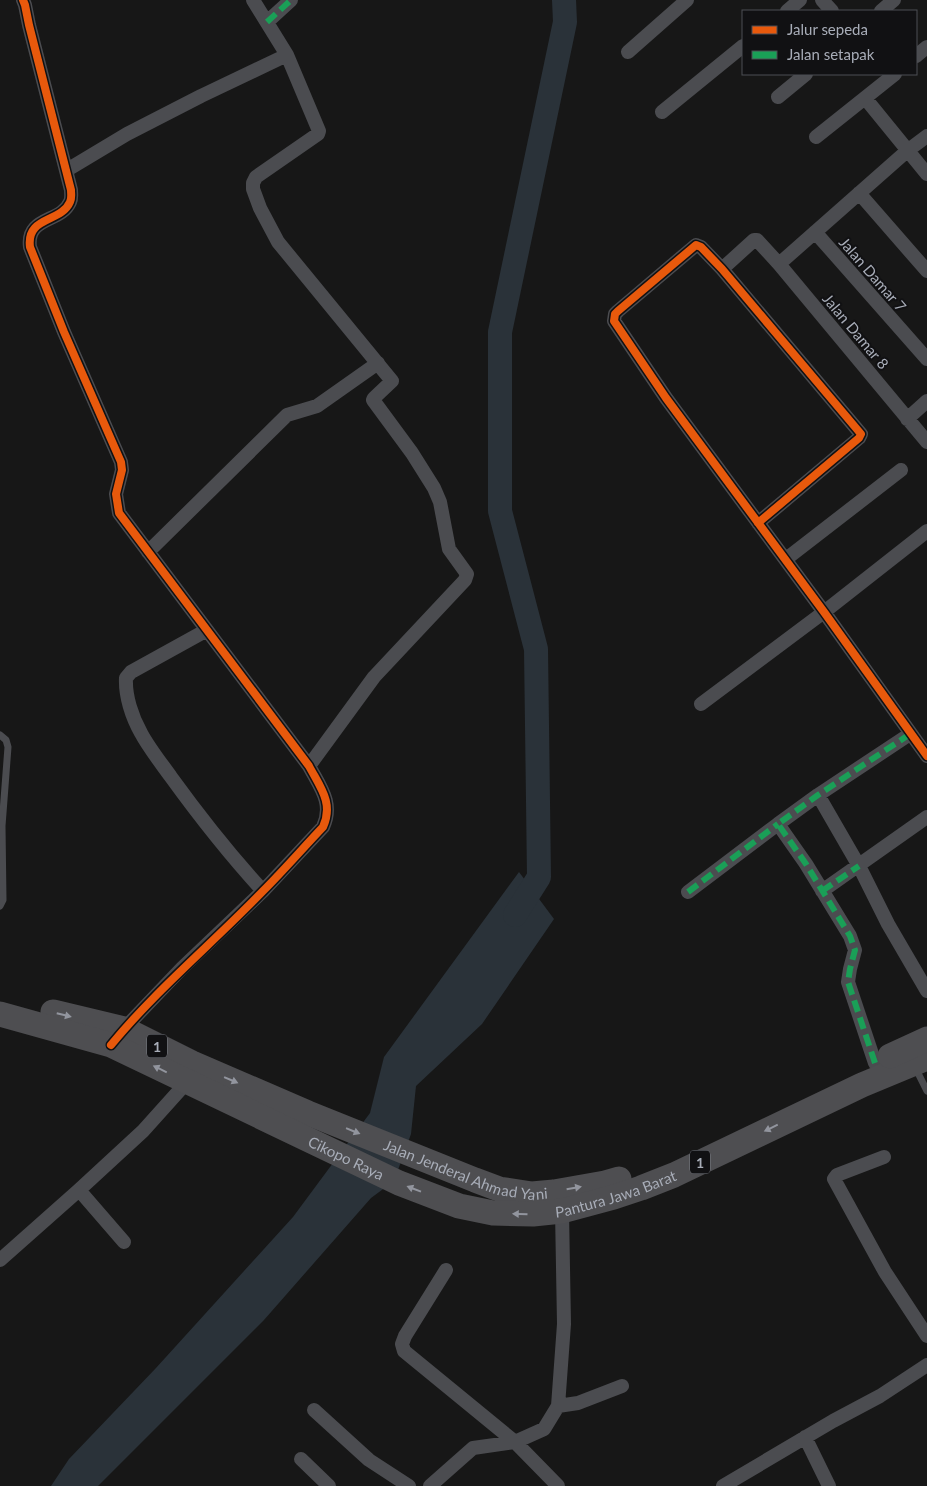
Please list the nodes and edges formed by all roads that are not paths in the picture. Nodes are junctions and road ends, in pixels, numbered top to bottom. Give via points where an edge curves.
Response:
1 (23, 0) edge
2 (253, 0) edge
3 (291, 0) edge
4 (687, 0) edge
5 (800, 0) edge
6 (822, 0) edge
7 (894, 0) edge
8 (787, 10) edge
9 (831, 10) edge
10 (882, 10) edge
11 (267, 22) junction
12 (742, 47) edge
13 (927, 47) edge
14 (628, 52) dead end
15 (287, 55) junction
16 (917, 55) edge
17 (805, 75) edge
18 (889, 76) edge
19 (778, 97) dead end
20 (865, 98) junction
21 (662, 112) dead end
22 (927, 136) edge
23 (816, 137) dead end
24 (907, 151) junction
25 (67, 170) junction
26 (927, 174) edge
27 (860, 193) junction
28 (815, 232) junction
29 (779, 264) junction
30 (722, 269) junction
31 (927, 271) edge
32 (927, 359) edge
33 (378, 363) junction
34 (927, 401) edge
35 (907, 419) junction
36 (927, 442) edge
37 (901, 470) dead end
38 (758, 523) junction
39 (927, 531) edge
40 (148, 552) junction
41 (786, 559) junction
42 (824, 612) junction
43 (207, 630) junction
44 (701, 704) dead end
45 (910, 734) junction
46 (0, 735) edge
47 (927, 756) edge
48 (309, 766) junction
49 (818, 795) junction
50 (927, 817) edge
51 (778, 824) junction
52 (1, 826) edge
53 (859, 866) junction
54 (263, 891) junction
55 (822, 891) junction
56 (688, 892) dead end
57 (0, 906) edge
58 (927, 991) edge
59 (0, 999) edge
60 (0, 1014) edge
61 (117, 1037) junction
62 (919, 1053) edge
63 (875, 1063) junction
64 (190, 1072) junction
65 (927, 1091) edge
66 (884, 1157) dead end
67 (79, 1190) junction
68 (459, 1206) joint
69 (562, 1210) junction
70 (124, 1242) dead end
71 (0, 1260) edge
72 (446, 1270) dead end
73 (927, 1336) edge
74 (927, 1365) edge
75 (622, 1386) dead end
76 (558, 1406) junction
77 (314, 1410) dead end
78 (804, 1437) junction
79 (515, 1442) junction
80 (301, 1459) dead end
81 (329, 1486) edge
82 (409, 1486) edge
83 (430, 1486) edge
84 (558, 1486) edge
85 (723, 1486) edge
86 (829, 1486) edge

1 - 25 street
2 - 11 street
3 - 11 street
4 - 14 street
5 - 8 street
6 - 9 street
7 - 10 street
11 - 15 street
12 - 21 street
13 - 16 street
15 - 25 street via 201,96
15 - 33 street via 319,131 256,177 253,189 278,242
17 - 19 street
18 - 20 street
20 - 23 street
20 - 24 street
22 - 24 street
24 - 26 street
24 - 27 street
25 - 40 street via 71,190 69,204 31,232 30,247 121,462 116,494 119,513
27 - 28 street
27 - 31 street
28 - 29 street
28 - 32 street, Jalan Damar 7
29 - 30 street, Jalan Damar 8 via 756,240
29 - 35 street, Jalan Damar 8
30 - 38 street via 861,434
30 - 38 street via 701,247 696,246 618,312 614,321
33 - 40 street via 317,406 287,415
33 - 48 street via 393,382 373,400 434,488 449,549 466,572 466,578 374,677
34 - 35 street
35 - 36 street, Jalan Damar 8
37 - 41 street
38 - 41 street
39 - 42 street
40 - 43 street
41 - 42 street
42 - 44 street
42 - 45 street
43 - 48 street
43 - 54 street via 131,672 126,678 127,695 141,733 155,754 199,815
45 - 47 street
45 - 49 street
46 - 52 lane via 8,748
48 - 54 street via 325,795 327,818
49 - 51 street
49 - 53 street
50 - 53 street
51 - 55 street
51 - 56 street
52 - 57 lane via 3,900
53 - 55 street
53 - 58 street
54 - 61 street via 182,968
55 - 63 street via 855,950 848,982
59 -> 61 highway, 1
60 - 61 highway, 1
61 - 64 highway, 1
62 - 63 highway, Jalan Jenderal Ahmad Yani / 1
62 - 65 lane
62 -> 69 highway, Pantura Jawa Barat / 1 via 853,1089 674,1175 614,1197
64 -> 63 highway, Jalan Jenderal Ahmad Yani / 1 via 308,1113 499,1189 532,1194 630,1176
64 - 67 street via 143,1131
68 -> 64 highway, Cikopo Raya / 1 via 399,1183 236,1105
66 - 73 street via 834,1179 885,1272
67 - 70 street
67 - 71 street
69 -> 68 highway, Pantura Jawa Barat / 1 via 533,1214 493,1213
69 - 76 street via 564,1324
72 - 79 street via 405,1336 404,1351
74 - 78 street via 880,1396
75 - 76 street via 578,1403
76 - 79 street via 544,1429
77 - 82 street via 369,1460
78 - 85 street
78 - 86 street
79 - 83 street via 473,1448
79 - 84 street
80 - 81 street

